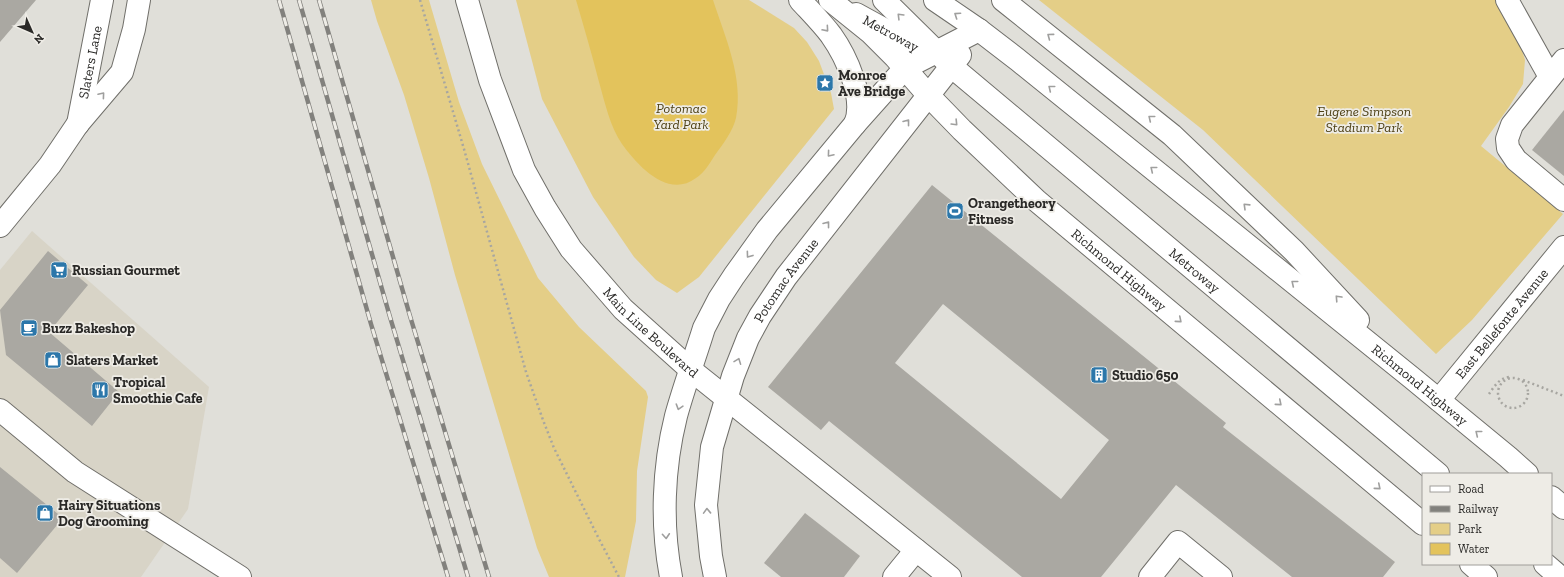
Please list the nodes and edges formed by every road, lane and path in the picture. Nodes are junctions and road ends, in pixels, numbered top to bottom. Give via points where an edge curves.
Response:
1 (102, 0) edge
2 (139, 0) edge
3 (420, 0) edge
4 (467, 0) edge
5 (800, 0) edge
6 (830, 0) edge
7 (884, 0) edge
8 (935, 0) edge
9 (1003, 0) edge
10 (1507, 0) edge
11 (979, 30) junction
12 (939, 58) junction
13 (1564, 60) edge
14 (905, 68) junction
15 (1550, 77) junction
16 (928, 95) junction
17 (855, 124) junction
18 (77, 125) junction
19 (1564, 200) edge
20 (0, 226) edge
21 (1564, 247) edge
22 (691, 370) junction
23 (1515, 377) junction
24 (1412, 378) junction
25 (1489, 394) dead end
26 (1564, 396) edge
27 (726, 398) junction
28 (1439, 400) junction
29 (0, 410) edge
30 (1437, 473) edge
31 (1525, 473) edge
32 (1552, 497) edge
33 (1564, 508) edge
34 (1422, 523) edge
35 (916, 550) junction
36 (1472, 565) edge
37 (1546, 565) edge
38 (235, 575) edge
39 (620, 577) edge
40 (671, 577) edge
41 (715, 577) edge
42 (894, 577) edge
43 (950, 577) edge
44 (1150, 577) edge
45 (1221, 577) edge
46 (1486, 577) edge
47 (1560, 577) edge

1 - 18 main road, Slaters Lane
18 -> 2 main road, Slaters Lane via 122,72
3 - 39 path via 526,372 554,448
4 - 22 main road, Main Line Boulevard via 506,126 524,170 545,208 571,249 623,310
5 -> 17 main road via 830,34 843,55 858,102 858,117
6 - 12 main road, Metroway
6 - 14 main road, Richmond Highway via 870,33
12 -> 7 main road, Metroway
11 -> 8 main road, Richmond Highway
24 -> 9 main road via 1294,251 1194,155
10 - 15 main road
11 - 12 main road, Potomac Avenue
24 -> 11 main road, Richmond Highway
12 - 14 main road
12 - 16 main road, Potomac Avenue
12 - 30 main road, Metroway
13 - 15 main road
14 - 16 main road, Richmond Highway
14 - 17 main road
15 - 19 main road via 1512,125 1508,132 1508,148 1516,160
27 -> 16 main road, Potomac Avenue via 740,356 772,297
16 -> 34 main road, Richmond Highway via 1037,201
17 -> 22 main road via 767,230 734,276 706,323
18 - 20 main road, Slaters Lane via 50,165
21 - 28 main road, East Bellefonte Avenue
22 - 27 main road, Main Line Boulevard
22 -> 40 main road via 676,416 666,474 664,506
23 - 23 path via 1507,378 1498,390 1499,398 1504,405 1512,408 1526,402 1528,394 1528,387 1523,380
23 - 25 path via 1504,378
23 - 26 path
24 - 28 main road, Richmond Highway
27 - 35 main road, Main Line Boulevard
41 -> 27 main road, Potomac Avenue via 706,504 712,447
31 -> 28 main road, Richmond Highway
29 - 38 main road via 75,472
32 - 33 main road
35 - 42 main road
35 - 43 main road, Main Line Boulevard
36 - 46 main road
37 - 47 main road
44 - 45 main road via 1178,542

